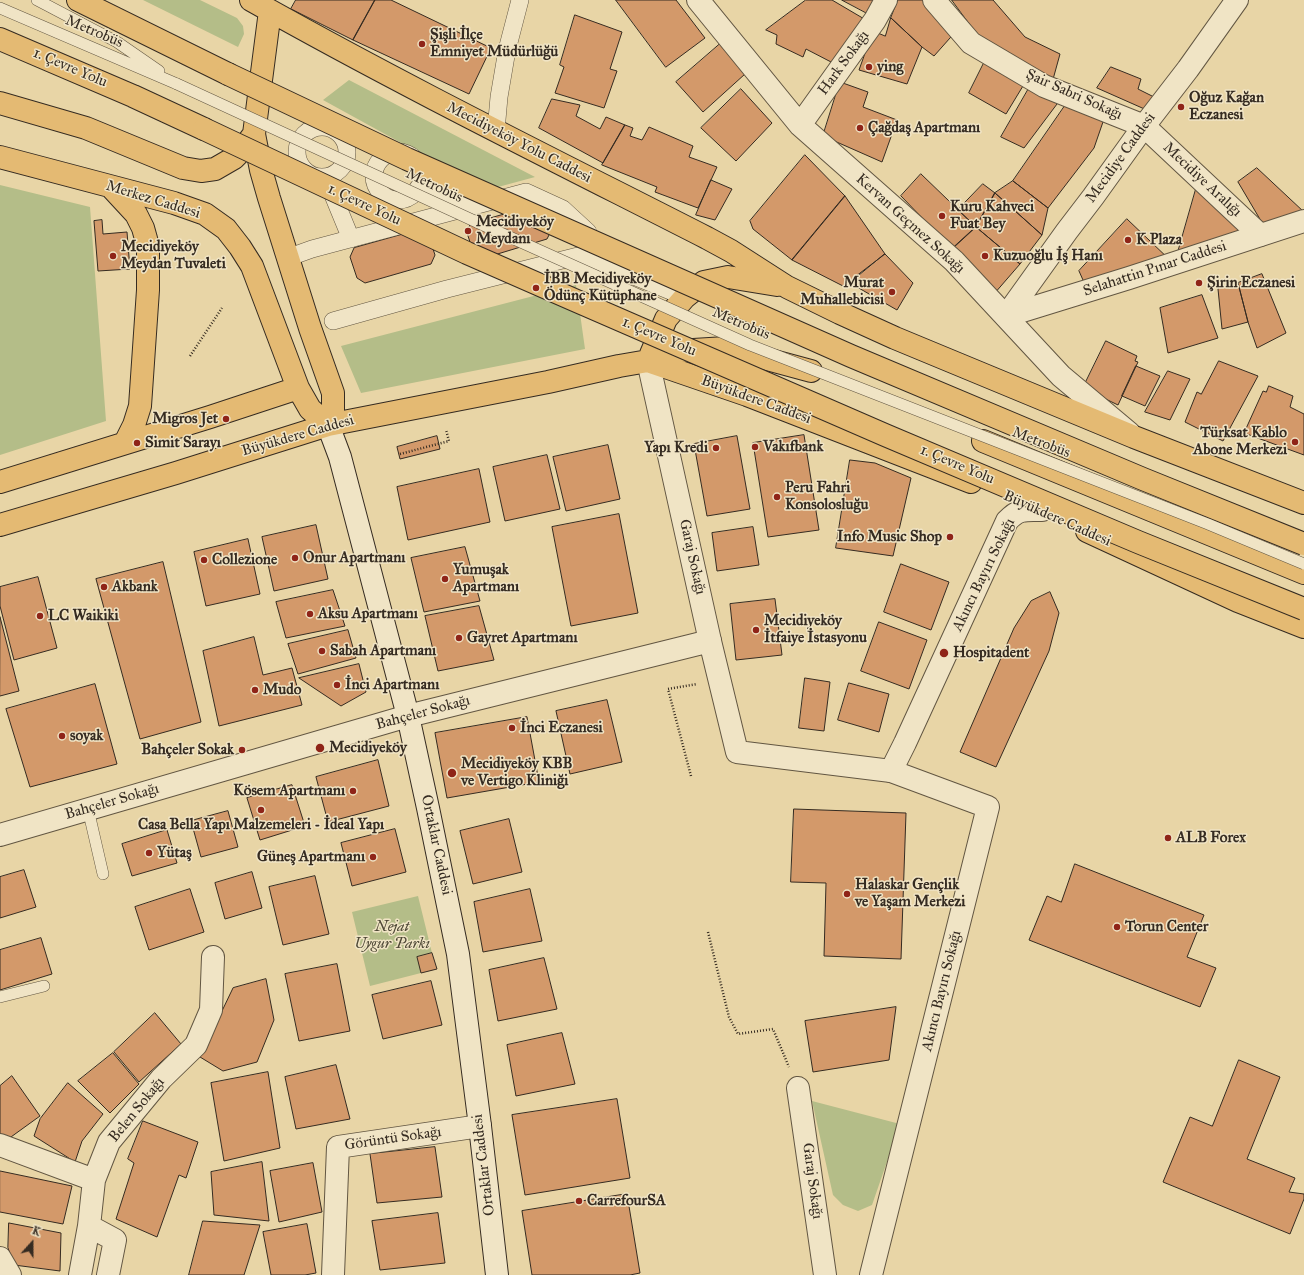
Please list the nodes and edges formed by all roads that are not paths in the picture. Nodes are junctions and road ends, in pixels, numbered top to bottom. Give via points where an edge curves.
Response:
1 (37, 0) edge
2 (78, 0) edge
3 (251, 0) edge
4 (520, 0) edge
5 (698, 0) edge
6 (886, 0) edge
7 (934, 0) edge
8 (1237, 0) edge
9 (0, 8) edge
10 (270, 11) junction
11 (0, 39) edge
12 (177, 84) junction
13 (0, 102) edge
14 (800, 125) junction
15 (1144, 126) junction
16 (496, 131) junction
17 (254, 134) junction
18 (0, 157) edge
19 (326, 177) dead end
20 (111, 187) junction
21 (418, 188) dead end
22 (470, 208) junction
23 (1304, 221) edge
24 (1260, 235) junction
25 (351, 238) junction
26 (582, 255) junction
27 (287, 258) junction
28 (787, 287) junction
29 (685, 297) junction
30 (1006, 316) junction
31 (333, 321) dead end
32 (648, 361) junction
33 (298, 388) junction
34 (328, 425) junction
35 (1134, 437) junction
36 (125, 443) junction
37 (0, 482) edge
38 (1304, 503) edge
39 (1042, 510) junction
40 (0, 525) edge
41 (1304, 544) edge
42 (1304, 564) edge
43 (1304, 573) edge
44 (1304, 609) edge
45 (1304, 627) edge
46 (710, 641) junction
47 (408, 716) junction
48 (738, 752) joint
49 (891, 771) junction
50 (88, 809) junction
51 (0, 835) edge
52 (102, 874) dead end
53 (214, 957) dead end
54 (44, 986) dead end
55 (0, 997) edge
56 (798, 1088) road end
57 (480, 1126) junction
58 (0, 1145) edge
59 (94, 1180) junction
60 (89, 1226) junction
61 (0, 1258) edge
62 (10, 1275) edge
63 (80, 1275) edge
64 (108, 1275) edge
65 (333, 1275) edge
66 (497, 1275) edge
67 (825, 1275) edge
68 (871, 1275) edge

1 - 12 lane, Metrobüs via 118,42
2 - 41 main road, bridge via 407,159 844,353
3 - 10 main road, Mecidiyeköy Yolu Caddesi
4 - 16 street via 507,50
5 - 14 street, Kervan Geçmez Sokağı
6 - 14 street, Hark Sokağı via 875,20
7 - 15 street, Şair Sabri Sokağı via 971,43 1044,86
8 - 15 street, Mecidiye Caddesi
9 - 12 lane, Metrobüs
10 - 16 main road, Mecidiyeköy Yolu Caddesi
10 - 17 main road
11 - 44 main road, 1. Çevre Yolu, bridge via 126,93 586,306 885,435
12 - 42 lane, Metrobüs, bridge via 750,345
13 - 17 main road via 86,128 183,168 201,171 215,169 234,158
14 - 30 street, Kervan Geçmez Sokağı via 954,261
15 - 24 street, Mecidiye Aralığı
15 - 30 street, Mecidiye Caddesi
16 - 28 main road, Mecidiyeköy Yolu Caddesi via 707,238
17 - 27 main road via 261,170
18 - 20 main road, Merkez Caddesi
19 - 25 street
20 - 33 main road, Merkez Caddesi via 174,203 205,214 226,229 252,266
20 - 36 main road via 136,214 148,246 140,406
21 - 22 street
22 - 25 street
22 - 26 street via 526,192 563,209 588,232
23 - 24 street, Selahattin Pınar Caddesi
24 - 30 street, Selahattin Pınar Caddesi
25 - 27 street via 312,248
26 - 29 street
26 - 31 street
27 - 34 main road via 333,394 333,416
28 - 29 main road via 728,277 704,282
28 - 35 main road via 895,338
29 - 32 main road via 666,319
30 - 35 street, Kervan Geçmez Sokağı via 1061,376
32 - 34 main road, Büyükdere Caddesi
32 - 39 main road, Büyükdere Caddesi via 747,395
32 - 43 main road, Büyükdere Caddesi via 677,351 726,348 818,373
32 - 46 street, Garaj Sokağı
33 - 34 main road, Merkez Caddesi via 310,409
33 - 36 main road
34 - 40 main road, Büyükdere Caddesi
34 - 47 street, Ortaklar Caddesi via 340,457
35 - 38 main road
36 - 37 main road
39 - 45 main road, Büyükdere Caddesi via 1238,602
39 - 49 street, Akıncı Bayırı Sokağı via 1022,510 1007,521
46 - 47 street, Bahçeler Sokağı
46 - 48 street, Garaj Sokağı
47 - 50 street, Bahçeler Sokağı
47 - 57 street, Ortaklar Caddesi via 458,954
48 - 49 street, Akıncı Bayırı Sokağı
49 - 68 street, Akıncı Bayırı Sokağı via 988,808
50 - 51 street, Bahçeler Sokağı
50 - 52 lane
53 - 59 street, Belen Sokağı via 211,1010 196,1045 161,1079 109,1142
54 - 55 lane
56 - 67 street, Garaj Sokağı
57 - 65 street, Görüntü Sokağı via 338,1147
57 - 66 street, Ortaklar Caddesi
58 - 59 street
59 - 60 street, Belen Sokağı
60 - 63 street, Belen Sokağı
60 - 64 street via 115,1240
61 - 62 street

